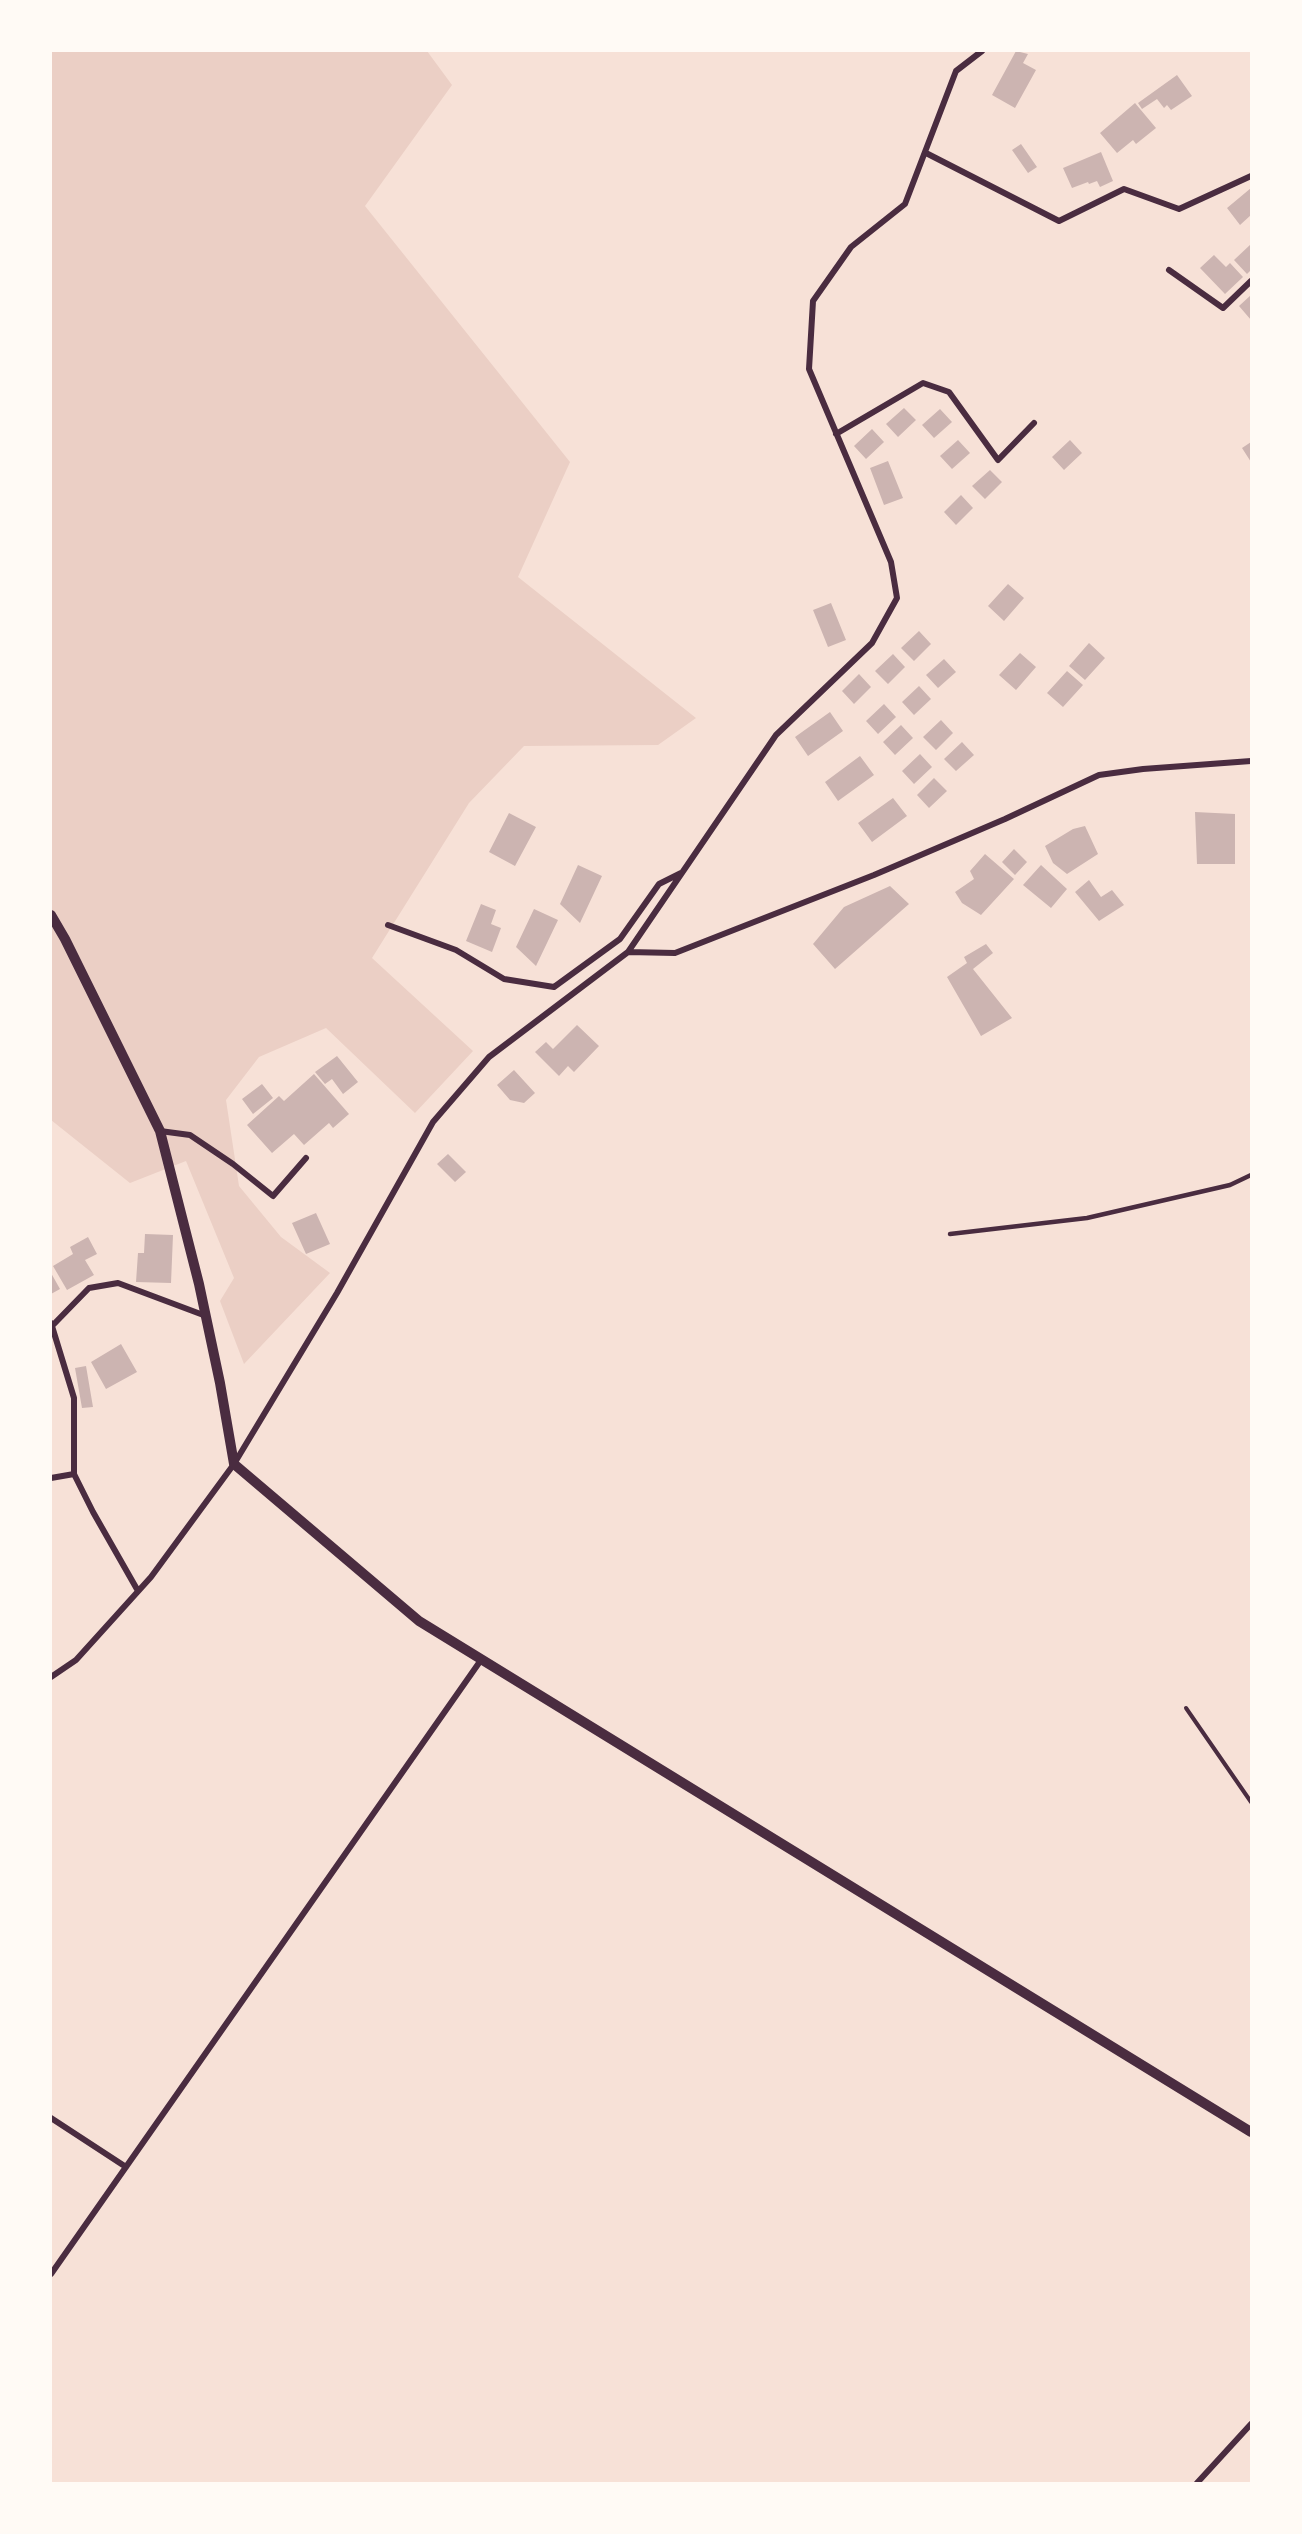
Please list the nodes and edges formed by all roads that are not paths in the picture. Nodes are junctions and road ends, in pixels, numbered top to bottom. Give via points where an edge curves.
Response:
1 (982, 51) edge
2 (927, 153) junction
3 (1251, 176) edge
4 (1169, 270) dead end
5 (1251, 282) edge
6 (1034, 423) dead end
7 (836, 434) junction
8 (1251, 761) edge
9 (681, 873) junction
10 (51, 915) edge
11 (388, 925) dead end
12 (628, 952) junction
13 (160, 1131) junction
14 (306, 1158) dead end
15 (1251, 1175) edge
16 (950, 1234) dead end
17 (206, 1316) junction
18 (52, 1324) edge
19 (234, 1464) junction
20 (74, 1474) junction
21 (51, 1478) edge
22 (138, 1591) junction
23 (481, 1660) junction
24 (51, 1677) edge
25 (51, 2118) edge
26 (1251, 2132) edge
27 (126, 2167) junction
28 (51, 2274) edge
29 (1251, 2424) edge
30 (1197, 2483) edge

1 - 2 street via 956,71
2 - 3 street via 1059,221 1124,189 1179,209
2 - 7 street via 905,204 851,248 813,301 808,369
4 - 5 street via 1223,308
6 - 7 street via 998,460 949,392 923,383
7 - 9 street via 891,562 897,598 872,643 776,735
8 - 12 street via 1099,775 874,875 675,953
9 - 11 street via 659,884 620,939 554,987 504,979 456,950
9 - 12 street
10 - 13 street
12 - 19 street via 489,1057 433,1122 337,1293
13 - 14 street via 190,1135 273,1196
13 - 17 street
15 - 16 lane via 1230,1185 1087,1218
17 - 18 street via 118,1283 88,1288
17 - 19 street
18 - 20 street via 74,1398
19 - 22 street
19 - 23 street via 419,1621
20 - 21 street
20 - 22 street
22 - 24 street via 76,1660
23 - 26 street
23 - 27 street
25 - 27 street
27 - 28 street
29 - 30 street

